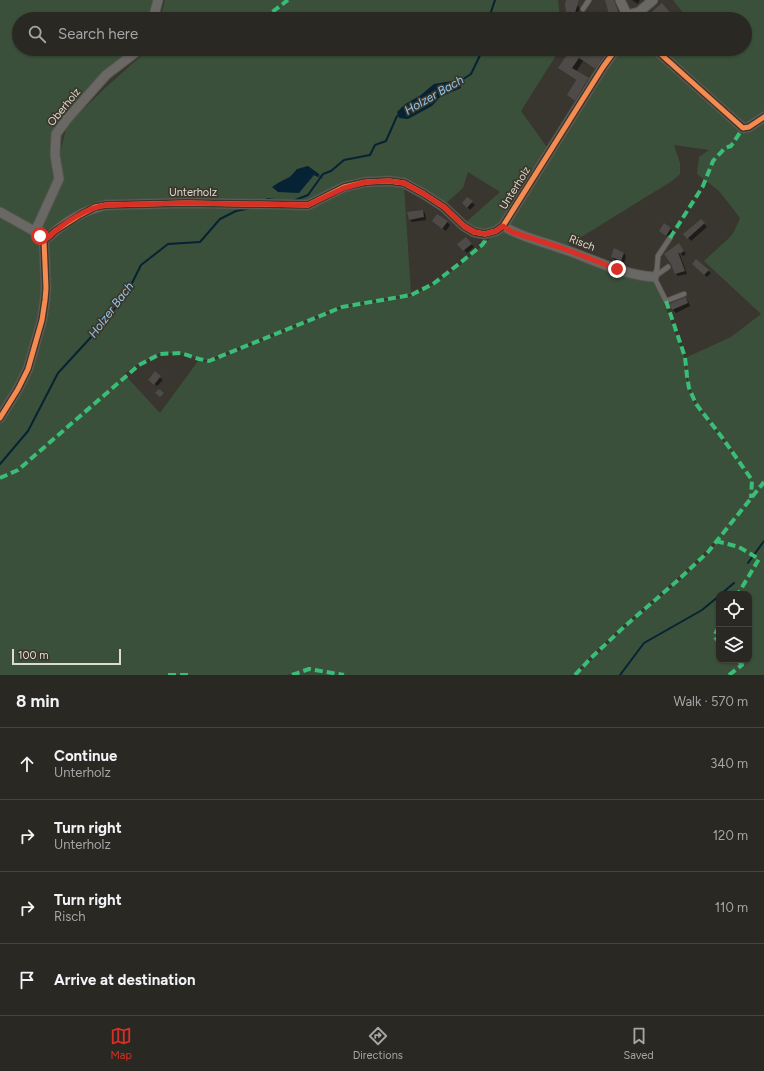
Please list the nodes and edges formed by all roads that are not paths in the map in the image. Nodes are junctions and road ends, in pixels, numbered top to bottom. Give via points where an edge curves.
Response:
1 (158, 0) edge
2 (589, 0) edge
3 (620, 0) edge
4 (653, 0) edge
5 (583, 9) dead end
6 (155, 12) edge
7 (626, 12) edge
8 (639, 12) edge
9 (131, 56) edge
10 (611, 56) edge
11 (663, 56) edge
12 (764, 117) edge
13 (0, 212) edge
14 (503, 226) junction
15 (34, 231) junction
16 (670, 238) dead end
17 (44, 241) junction
18 (668, 267) dead end
19 (654, 278) junction
20 (684, 294) dead end
21 (0, 418) edge

1 - 6 street
2 - 5 lane
3 - 7 street
4 - 8 street
9 - 15 street, Oberholz via 106,75 56,134 55,155 59,179
10 - 14 street, Unterholz
11 - 12 street via 743,128
13 - 15 street
14 - 17 street, Unterholz via 485,234 474,232 424,194 404,183 389,181 366,182 344,188 308,205 106,205 95,207 80,215
14 - 19 street, Risch via 512,232 624,271
15 - 17 street
16 - 19 lane via 658,256
17 - 21 street via 46,288 42,320 28,369
18 - 19 lane
19 - 20 lane via 666,301

